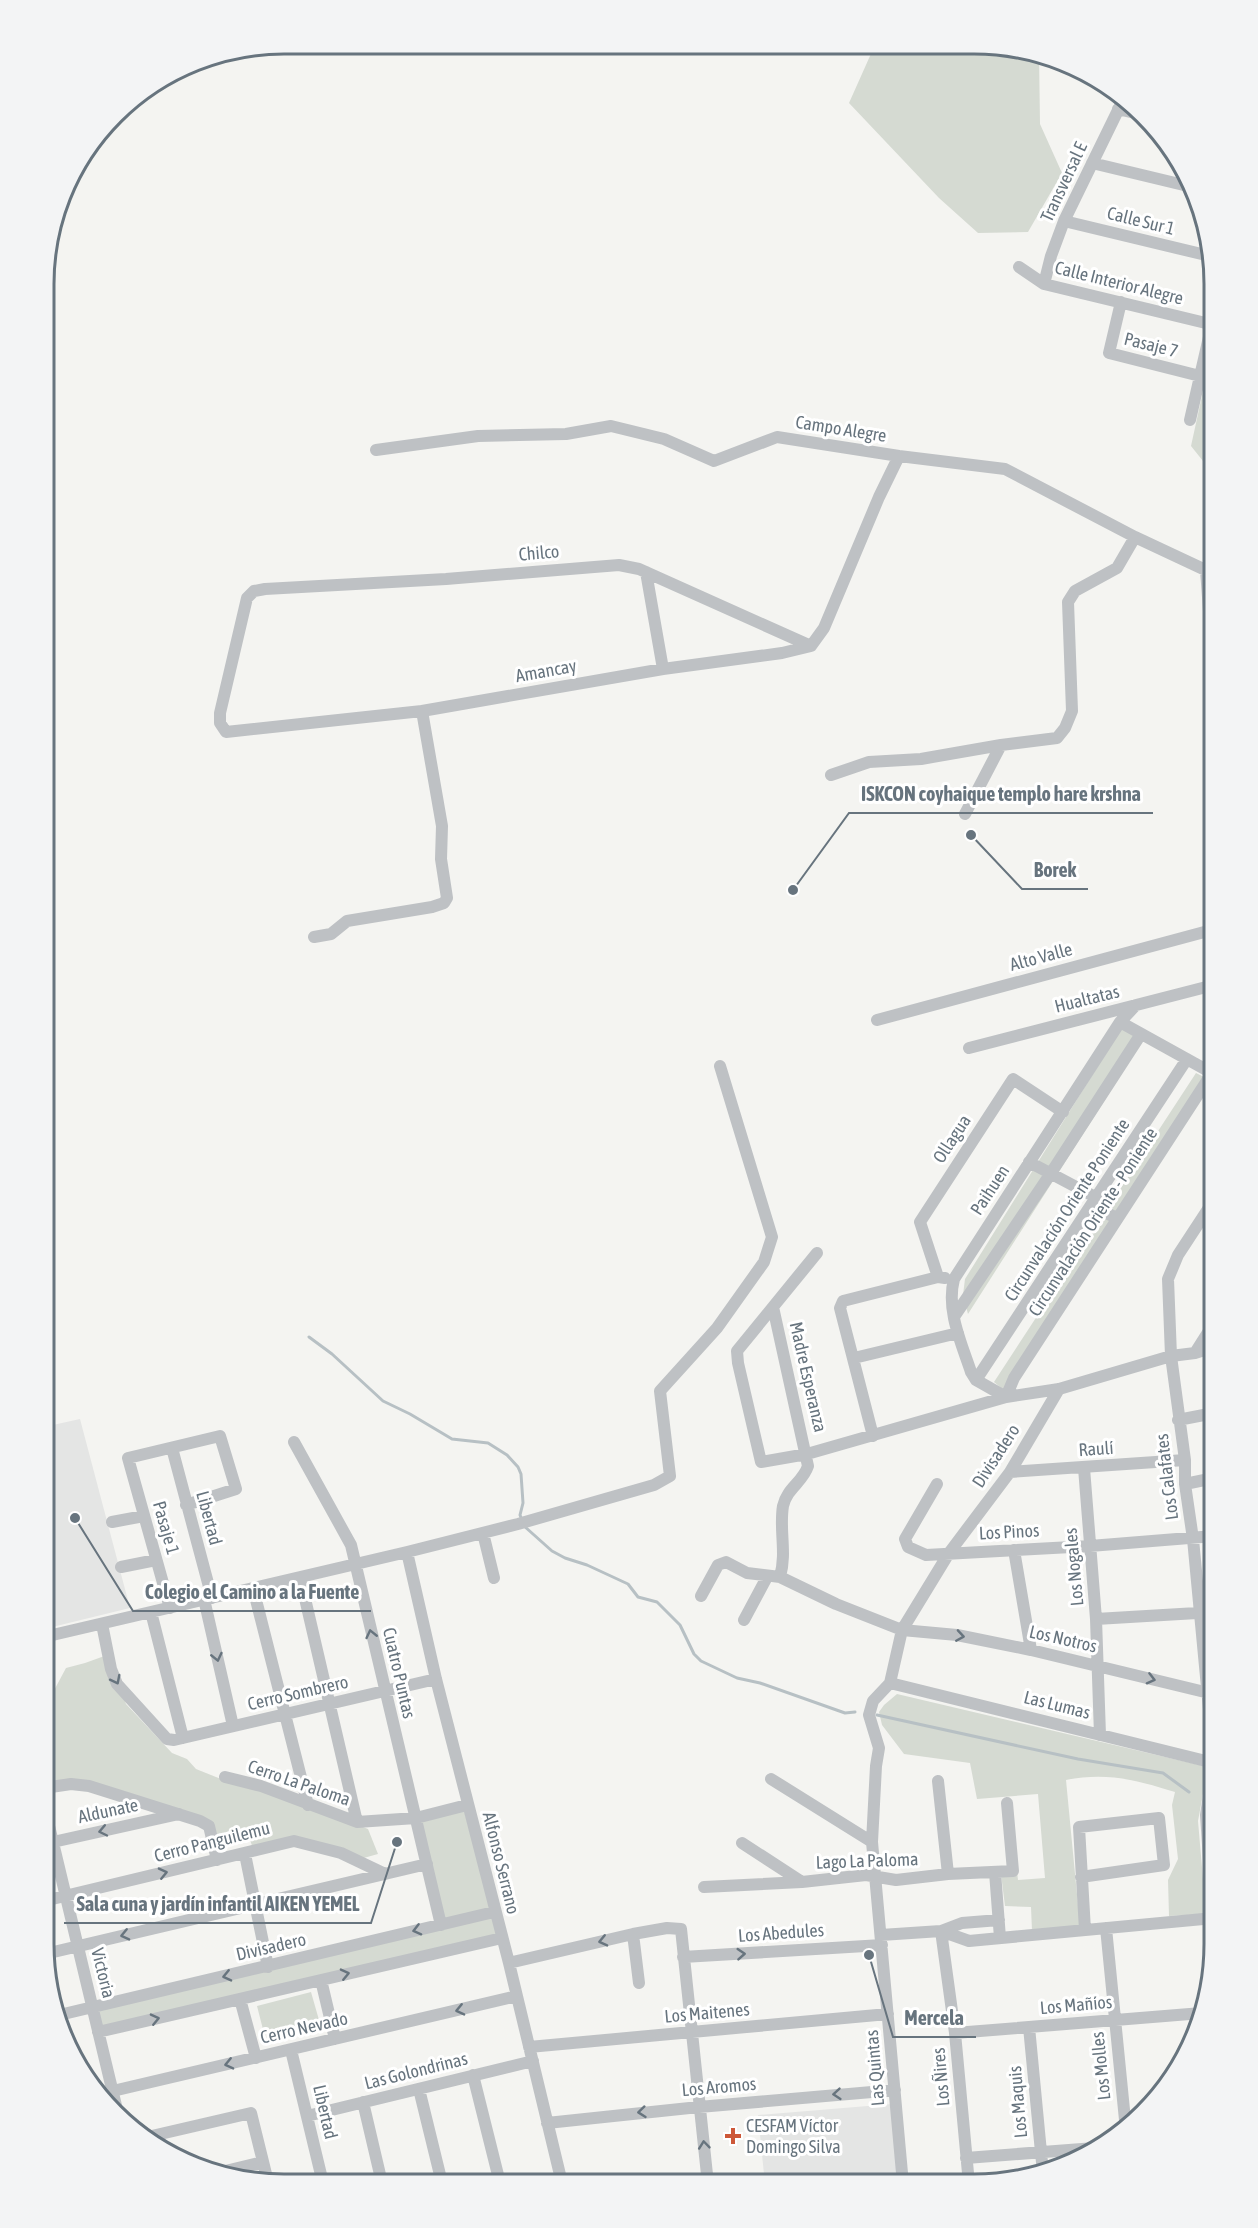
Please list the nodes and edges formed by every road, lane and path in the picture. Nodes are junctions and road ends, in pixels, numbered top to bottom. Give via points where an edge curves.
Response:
1 (1120, 106) edge
2 (1092, 163) junction
3 (1181, 184) edge
4 (1064, 221) junction
5 (1202, 254) edge
6 (1019, 267) dead end
7 (1044, 284) junction
8 (1121, 302) junction
9 (1204, 319) edge
10 (1204, 360) edge
11 (1200, 376) junction
12 (1190, 420) dead end
13 (376, 450) dead end
14 (898, 456) junction
15 (1135, 537) junction
16 (1204, 569) edge
17 (646, 572) junction
18 (254, 591) joint
19 (811, 646) junction
20 (663, 669) junction
21 (422, 711) junction
22 (1000, 745) junction
23 (831, 775) dead end
24 (965, 814) dead end
25 (1204, 933) edge
26 (314, 937) dead end
27 (1204, 988) edge
28 (1136, 1005) junction
29 (877, 1020) dead end
30 (1120, 1022) junction
31 (1141, 1034) junction
32 (969, 1048) dead end
33 (1187, 1059) junction
34 (720, 1066) dead end
35 (1204, 1068) edge
36 (1204, 1086) edge
37 (1063, 1112) junction
38 (1029, 1162) junction
39 (1051, 1173) junction
40 (1094, 1202) junction
41 (1204, 1215) edge
42 (1117, 1218) junction
43 (817, 1252) dead end
44 (938, 1277) junction
45 (954, 1279) junction
46 (773, 1307) junction
47 (954, 1317) junction
48 (958, 1333) junction
49 (1204, 1339) edge
50 (1204, 1350) edge
51 (1195, 1353) junction
52 (1171, 1356) junction
53 (854, 1358) junction
54 (976, 1380) junction
55 (1059, 1389) junction
56 (1006, 1397) junction
57 (1204, 1415) edge
58 (1178, 1420) junction
59 (873, 1436) junction
60 (294, 1442) dead end
61 (172, 1448) junction
62 (807, 1454) junction
63 (1185, 1460) junction
64 (1084, 1468) junction
65 (1010, 1472) junction
66 (1204, 1480) edge
67 (937, 1484) dead end
68 (1185, 1484) junction
69 (186, 1505) junction
70 (144, 1516) junction
71 (112, 1522) dead end
72 (483, 1533) junction
73 (1204, 1537) edge
74 (1193, 1539) junction
75 (1090, 1546) junction
76 (1014, 1550) junction
77 (407, 1552) junction
78 (950, 1553) junction
79 (156, 1560) junction
80 (355, 1564) junction
81 (121, 1567) dead end
82 (767, 1576) junction
83 (300, 1577) junction
84 (780, 1577) junction
85 (494, 1578) dead end
86 (253, 1588) junction
87 (701, 1596) dead end
88 (208, 1599) junction
89 (170, 1608) junction
90 (151, 1612) junction
91 (1200, 1613) junction
92 (1204, 1613) edge
93 (1096, 1618) junction
94 (744, 1620) dead end
95 (102, 1624) junction
96 (902, 1630) junction
97 (54, 1635) edge
98 (1204, 1642) edge
99 (1031, 1650) junction
100 (1098, 1665) junction
101 (436, 1678) junction
102 (891, 1683) junction
103 (385, 1691) junction
104 (1204, 1692) edge
105 (329, 1704) junction
106 (284, 1714) junction
107 (233, 1726) junction
108 (1100, 1735) junction
109 (183, 1738) junction
110 (1204, 1761) edge
111 (225, 1777) dead end
112 (771, 1779) dead end
113 (938, 1781) dead end
114 (54, 1787) edge
115 (1007, 1803) dead end
116 (308, 1805) junction
117 (467, 1805) junction
118 (180, 1813) junction
119 (416, 1818) junction
120 (357, 1822) junction
121 (54, 1842) edge
122 (873, 1842) junction
123 (742, 1843) dead end
124 (245, 1854) junction
125 (218, 1860) junction
126 (54, 1862) edge
127 (427, 1864) junction
128 (995, 1872) junction
129 (385, 1875) junction
130 (948, 1875) junction
131 (1081, 1876) junction
132 (875, 1878) junction
133 (802, 1882) junction
134 (704, 1887) dead end
135 (65, 1896) junction
136 (54, 1899) edge
137 (256, 1905) junction
138 (494, 1912) junction
139 (1204, 1919) edge
140 (999, 1920) junction
141 (441, 1924) junction
142 (1106, 1928) junction
143 (1085, 1930) junction
144 (941, 1931) junction
145 (633, 1934) junction
146 (502, 1938) junction
147 (1000, 1938) junction
148 (881, 1940) junction
149 (78, 1946) junction
150 (54, 1952) edge
151 (683, 1958) junction
152 (509, 1963) junction
153 (268, 1967) junction
154 (321, 1980) junction
155 (639, 1983) dead end
156 (517, 1996) junction
157 (240, 1999) junction
158 (92, 2007) junction
159 (65, 2014) edge
160 (888, 2014) junction
161 (1193, 2014) edge
162 (1115, 2019) junction
163 (1029, 2027) junction
164 (98, 2032) junction
165 (691, 2033) junction
166 (954, 2033) junction
167 (335, 2039) junction
168 (530, 2047) junction
169 (291, 2050) junction
170 (256, 2058) junction
171 (533, 2061) junction
172 (473, 2075) junction
173 (418, 2089) junction
174 (895, 2090) junction
175 (113, 2092) junction
176 (109, 2093) edge
177 (115, 2100) edge
178 (363, 2102) junction
179 (699, 2107) junction
180 (307, 2116) junction
181 (1125, 2118) edge
182 (547, 2123) junction
183 (156, 2135) edge
184 (1077, 2150) edge
185 (1041, 2153) junction
186 (966, 2158) junction
187 (263, 2162) junction
188 (1042, 2164) edge
189 (235, 2169) edge
190 (266, 2174) edge
191 (321, 2174) edge
192 (380, 2174) edge
193 (440, 2174) edge
194 (498, 2174) edge
195 (560, 2174) edge
196 (707, 2174) edge
197 (902, 2174) edge
198 (968, 2174) edge

1 - 2 street, Transversal E
2 - 3 street
2 - 4 street, Transversal E
4 - 5 street, Calle Sur 1
4 - 7 street, Transversal E
6 - 7 street, Calle Interior Alegre
7 - 8 street, Calle Interior Alegre
8 - 9 street, Calle Interior Alegre
8 - 11 street, Pasaje 7 via 1109,353
10 - 11 street
11 - 12 street
13 - 14 street, Campo Alegre via 478,436 566,434 611,426 664,439 714,461 777,437
14 - 15 street, Campo Alegre via 1005,469
14 - 19 street via 824,628
15 - 16 street, Campo Alegre
15 - 22 street via 1117,568 1075,591 1068,602 1072,711 1065,728 1057,738
17 - 18 street, Chilco via 619,565
17 - 19 street, Chilco
17 - 20 street
18 - 21 street, Amancay via 247,598 220,713 220,723 226,732
19 - 20 street, Amancay
20 - 21 street, Amancay
21 - 26 street via 442,826 441,859 447,898 432,907 346,921 331,934
22 - 23 street via 921,759 869,762
22 - 24 street
25 - 29 street, Alto Valle
27 - 28 street, Hualtatas
28 - 30 street, Paihuen
28 - 32 street, Hualtatas
30 - 31 street
30 - 37 street, Paihuen
31 - 33 street
31 - 39 street
33 - 35 street
33 - 40 street, Circunvalación Oriente Poniente
34 - 72 street via 772,1237 764,1262 717,1328 660,1391 670,1476 654,1485
36 - 42 street, Circunvalación Oriente - Poniente
37 - 38 street, Paihuen
37 - 44 street, Ollagua via 1013,1079 921,1222
38 - 39 street
38 - 45 street, Paihuen
39 - 40 street
39 - 47 street
40 - 42 street
40 - 54 street, Circunvalación Oriente Poniente
41 - 52 street, Los Calafates via 1178,1255 1168,1279
42 - 56 street, Circunvalación Oriente - Poniente via 1014,1378
43 - 46 street
44 - 45 street
44 - 53 street via 843,1301 840,1308
45 - 47 street, Paihuen via 950,1295
46 - 62 street, Madre Esperanza
46 - 62 street via 737,1351 740,1374 761,1462
47 - 48 street, Paihuen
48 - 53 street
48 - 54 street, Paihuen
49 - 51 street
50 - 51 street
51 - 52 street
52 - 55 street
52 - 58 street, Los Calafates
53 - 59 street
54 - 56 street
55 - 56 street
55 - 65 street, Divisadero
56 - 59 street
57 - 58 street
58 - 63 street, Los Calafates
59 - 62 street
60 - 80 street, Cuatro Puntas via 351,1545
61 - 69 street, Libertad
61 - 69 street via 220,1436 236,1489
61 - 70 street, Pasaje 1 via 128,1458
62 - 84 street via 808,1469 791,1488 783,1506 784,1559
63 - 64 street, Raulí
63 - 68 street, Los Calafates
64 - 65 street, Raulí
64 - 75 street, Los Nogales
65 - 78 street, Divisadero
66 - 68 street
67 - 78 street, Los Pinos via 905,1542 926,1555
68 - 74 street, Los Calafates
69 - 88 street, Libertad
70 - 71 street
70 - 79 street, Pasaje 1
72 - 77 street
72 - 85 street
73 - 74 street, Los Pinos
74 - 75 street, Los Pinos
74 - 91 street, Los Calafates
75 - 76 street, Los Pinos
75 - 93 street, Los Nogales
76 - 78 street, Los Pinos
76 - 99 street
77 - 80 street
77 - 101 street, Alfonso Serrano
78 - 96 street, Divisadero
79 - 81 street
79 - 89 street, Pasaje 1
80 - 83 street
103 -> 80 street, Cuatro Puntas
82 - 84 street
82 - 87 street via 721,1563
82 - 94 street
83 - 86 street
83 - 105 street
84 - 96 street, Los Notros
86 - 88 street
86 - 106 street
88 - 89 street
88 -> 107 street, Libertad
89 - 90 street
90 - 95 street
90 - 109 street
91 - 92 street
91 - 93 street
91 - 98 street, Los Calafates
93 - 100 street, Los Nogales
95 - 97 street
95 -> 109 street, Cerro Sombrero via 117,1684 167,1739
96 -> 99 street, Los Notros via 957,1635
96 - 102 street, Divisadero
99 - 100 street, Los Notros
100 -> 104 street, Los Notros
100 - 108 street, Los Nogales
101 - 103 street, Cerro Sombrero
101 - 117 street, Alfonso Serrano
102 - 108 street, Las Lumas
102 - 122 street, Las Quintas via 873,1701 869,1715 879,1748
103 - 105 street, Cerro Sombrero
103 - 119 street, Cuatro Puntas
105 - 106 street, Cerro Sombrero
105 - 120 street
106 - 107 street, Cerro Sombrero
106 - 116 street
107 - 109 street, Cerro Sombrero
108 - 110 street, Las Lumas
111 - 116 street, Cerro La Paloma
112 - 122 street
113 - 130 street
114 - 118 street via 89,1786
115 - 128 street via 1013,1871
116 - 120 street, Cerro La Paloma
117 - 119 street, Cerro La Paloma
117 - 138 street, Alfonso Serrano
118 -> 121 street, Aldunate
118 - 125 street via 208,1826
119 - 120 street, Cerro La Paloma
119 - 127 street, Cuatro Puntas
122 - 132 street, Las Quintas
123 - 133 street
124 - 125 street, Cerro Panguilemu
124 - 129 street, Cerro Panguilemu via 294,1841 341,1853
124 - 137 street
135 -> 125 street, Cerro Panguilemu
126 - 135 street, Victoria
127 - 129 street
127 - 141 street, Cuatro Puntas
128 - 130 street, Lago La Paloma
128 - 140 street
129 - 137 street
130 - 132 street, Lago La Paloma
131 - 131 street via 1078,1827 1159,1818 1164,1865
131 - 143 street
132 - 133 street, Lago La Paloma via 866,1875
132 - 148 street, Las Quintas
133 - 134 street, Lago La Paloma
135 - 136 street, Cerro Panguilemu
135 - 149 street, Victoria
137 -> 149 street
137 - 153 street
138 - 141 street, Divisadero
138 - 146 street, Alfonso Serrano
139 - 142 street
140 - 144 street via 962,1923
140 - 147 street
141 -> 153 street, Divisadero
142 - 143 street
142 - 162 street, Los Molles
143 - 147 street
144 - 147 street via 969,1941
144 - 148 street
144 - 166 street, Los Ñires
145 - 151 street via 681,1929
145 -> 152 street
145 - 155 street
146 - 152 street, Alfonso Serrano
154 -> 146 street
151 -> 148 street, Los Abedules
148 - 160 street, Las Quintas
149 - 150 street
149 - 158 street, Victoria
151 - 165 street
152 - 156 street, Alfonso Serrano
153 -> 158 street, Divisadero
154 - 157 street
154 - 167 street
156 -> 167 street, Cerro Nevado
156 - 168 street, Alfonso Serrano
164 -> 157 street
157 - 170 street
158 - 159 street, Divisadero
158 - 164 street, Victoria
160 - 165 street, Los Maitenes
160 - 174 street, Las Quintas
161 - 162 street, Los Mañíos
162 - 163 street, Los Mañíos
162 - 181 street, Los Molles
163 - 166 street, Los Mañíos
163 - 185 street, Los Maquis
164 - 175 street, Victoria
165 - 168 street, Los Maitenes
165 - 179 street
166 - 186 street, Los Ñires
167 - 169 street, Cerro Nevado
168 - 171 street, Alfonso Serrano
169 - 170 street, Cerro Nevado
169 - 180 street, Libertad
170 -> 175 street, Cerro Nevado
171 - 172 street, Las Golondrinas
171 - 182 street, Alfonso Serrano
172 - 173 street, Las Golondrinas
172 - 194 street
173 - 178 street, Las Golondrinas
173 - 193 street
174 -> 179 street, Los Aromos
174 - 197 street, Las Quintas
175 - 176 street, Cerro Nevado
175 - 177 street, Victoria
178 - 180 street, Las Golondrinas
178 - 192 street
179 -> 182 street, Los Aromos
196 -> 179 street
180 - 191 street, Libertad
182 - 195 street, Alfonso Serrano
183 - 187 street via 251,2113
184 - 185 street
185 - 186 street
185 - 188 street, Los Maquis
186 - 198 street, Los Ñires
187 - 189 street
187 - 190 street

